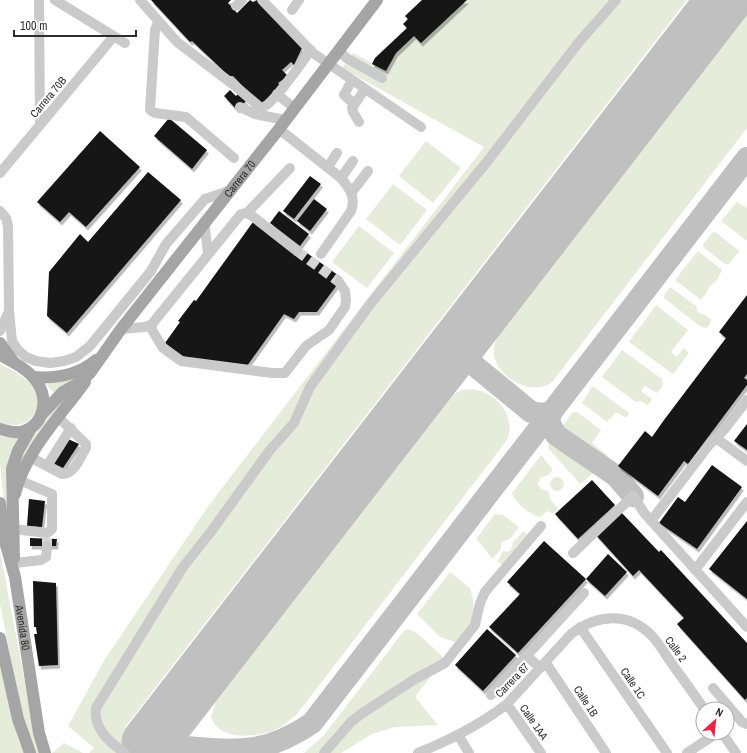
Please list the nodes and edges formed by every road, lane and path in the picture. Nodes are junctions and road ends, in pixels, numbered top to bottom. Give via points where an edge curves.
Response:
1 (39, 0) edge
2 (55, 0) edge
3 (140, 0) edge
4 (262, 0) edge
5 (299, 0) edge
6 (377, 0) edge
7 (616, 0) edge
8 (292, 10) dead end
9 (158, 22) junction
10 (114, 36) junction
11 (125, 43) dead end
12 (311, 50) junction
13 (338, 51) junction
14 (328, 64) junction
15 (382, 78) dead end
16 (352, 80) junction
17 (365, 90) junction
18 (277, 94) junction
19 (354, 104) junction
20 (240, 107) dead end
21 (294, 108) junction
22 (359, 122) dead end
23 (40, 125) junction
24 (282, 125) junction
25 (421, 128) dead end
26 (337, 153) dead end
27 (234, 158) dead end
28 (353, 161) dead end
29 (328, 167) junction
30 (290, 168) dead end
31 (368, 171) dead end
32 (0, 173) edge
33 (341, 178) junction
34 (229, 191) junction
35 (352, 192) junction
36 (0, 211) edge
37 (247, 213) junction
38 (204, 222) junction
39 (298, 251) tunnel mouth
40 (208, 253) junction
41 (320, 254) dead end
42 (339, 282) tunnel mouth
43 (9, 310) junction
44 (114, 316) junction
45 (152, 324) junction
46 (121, 329) junction
47 (0, 331) edge
48 (112, 341) junction
49 (0, 343) edge
50 (0, 355) edge
51 (100, 357) junction
52 (14, 363) junction
53 (90, 373) junction
54 (33, 377) junction
55 (747, 400) edge
56 (42, 414) junction
57 (58, 417) junction
58 (31, 428) junction
59 (71, 428) junction
60 (0, 430) edge
61 (716, 438) junction
62 (30, 457) junction
63 (747, 461) edge
64 (47, 466) junction
65 (19, 480) junction
66 (14, 501) junction
67 (747, 502) edge
68 (0, 503) edge
69 (651, 521) junction
70 (541, 526) dead end
71 (13, 529) junction
72 (47, 539) junction
73 (573, 553) dead end
74 (14, 563) junction
75 (695, 570) junction
76 (15, 577) junction
77 (584, 593) dead end
78 (617, 617) joint
79 (580, 627) junction
80 (747, 627) edge
81 (0, 638) edge
82 (526, 655) junction
83 (543, 665) junction
84 (713, 688) dead end
85 (491, 695) dead end
86 (698, 701) edge
87 (507, 704) junction
88 (747, 724) edge
89 (459, 736) junction
90 (704, 741) edge
91 (728, 741) edge
92 (30, 753) edge
93 (45, 753) edge
94 (124, 753) edge
95 (324, 753) edge
96 (418, 753) edge
97 (469, 753) edge
98 (541, 753) edge
99 (606, 753) edge
100 (666, 753) edge
101 (687, 753) edge
102 (736, 753) edge

1 - 23 street
2 - 10 street
3 - 9 street
4 - 12 street
5 - 8 street
6 - 13 main road, Carrera 70
7 - 94 street via 566,58 486,163 371,302 310,387 294,423 270,450 183,567 96,708 94,715 100,730
9 - 18 street via 177,42 258,107 263,108
9 - 27 street via 155,30 150,110 186,117
10 - 11 street
10 - 23 street, Carrera 70B
12 - 14 street
12 - 18 street
13 - 14 main road, Carrera 70
13 - 15 street
14 - 16 street
14 - 21 main road, Carrera 70
16 - 17 street
16 - 19 street via 344,95
17 - 19 street
17 - 25 street
18 - 21 street
19 - 22 street via 353,112
20 - 24 street
21 - 24 main road, Carrera 70
23 - 32 street, Carrera 70B
24 - 29 street
24 - 34 main road, Carrera 70
26 - 29 street
28 - 33 street
29 - 33 street
30 - 37 street
31 - 35 street
33 - 35 street
34 - 38 main road, Carrera 70
34 - 44 street via 203,197 166,244 151,271
35 - 41 street via 354,203 351,211
36 - 43 street via 8,226
37 - 39 street
37 - 40 street via 238,217
38 - 40 street
38 - 46 main road, Carrera 70
40 - 45 street
42 - 45 street via 346,300 344,307 329,330 306,346 284,373 272,374 182,360 163,348 152,330
43 - 44 street via 10,334 18,350 36,361 50,362 64,361 90,346
43 - 47 street
44 - 48 street
45 - 46 street
46 - 48 main road, Carrera 70
48 - 51 main road, Carrera 70
49 - 52 main road
50 - 52 main road
51 - 53 main road, Carrera 70
51 - 54 main road, Carrera 70 via 88,367 74,373 56,378
52 - 54 main road
53 - 56 main road, Carrera 70 via 63,392
53 - 57 main road
54 - 56 main road via 42,393
55 - 61 street
56 - 58 main road, Carrera 70
57 - 59 street
57 - 62 main road
58 - 60 main road via 16,432
58 - 66 main road, Carrera 70 via 18,451 12,469
59 - 64 street
59 - 64 street via 86,444 72,471 62,474
61 - 63 street
61 - 69 street
62 - 64 street
62 - 65 main road
65 - 66 main road
65 - 72 street via 52,494 52,529
66 - 71 main road
67 - 75 street
68 - 76 main road, Avenida 80 via 4,538
69 - 73 street via 633,496
69 - 75 street
70 - 95 street via 485,592 475,626 444,663 356,718
71 - 72 street
71 - 74 main road
72 - 74 street via 46,557 41,560
74 - 76 main road
75 - 80 street
76 - 93 main road, Avenida 80 via 39,733
77 - 82 street
78 - 79 street, Carrera 67 via 596,620
78 - 86 street, Calle 2 via 636,624 653,637
79 - 83 street, Carrera 67
79 - 100 street, Calle 1C
81 - 92 main road, Avenida 80 via 18,719
82 - 83 street, Calle 1B
82 - 85 street
83 - 87 street, Carrera 67
83 - 99 street, Calle 1B
84 - 88 street via 742,722
87 - 89 street, Carrera 67
87 - 98 street, Calle 1AA
89 - 96 street, Carrera 67
89 - 97 street
90 - 101 street
91 - 102 street

